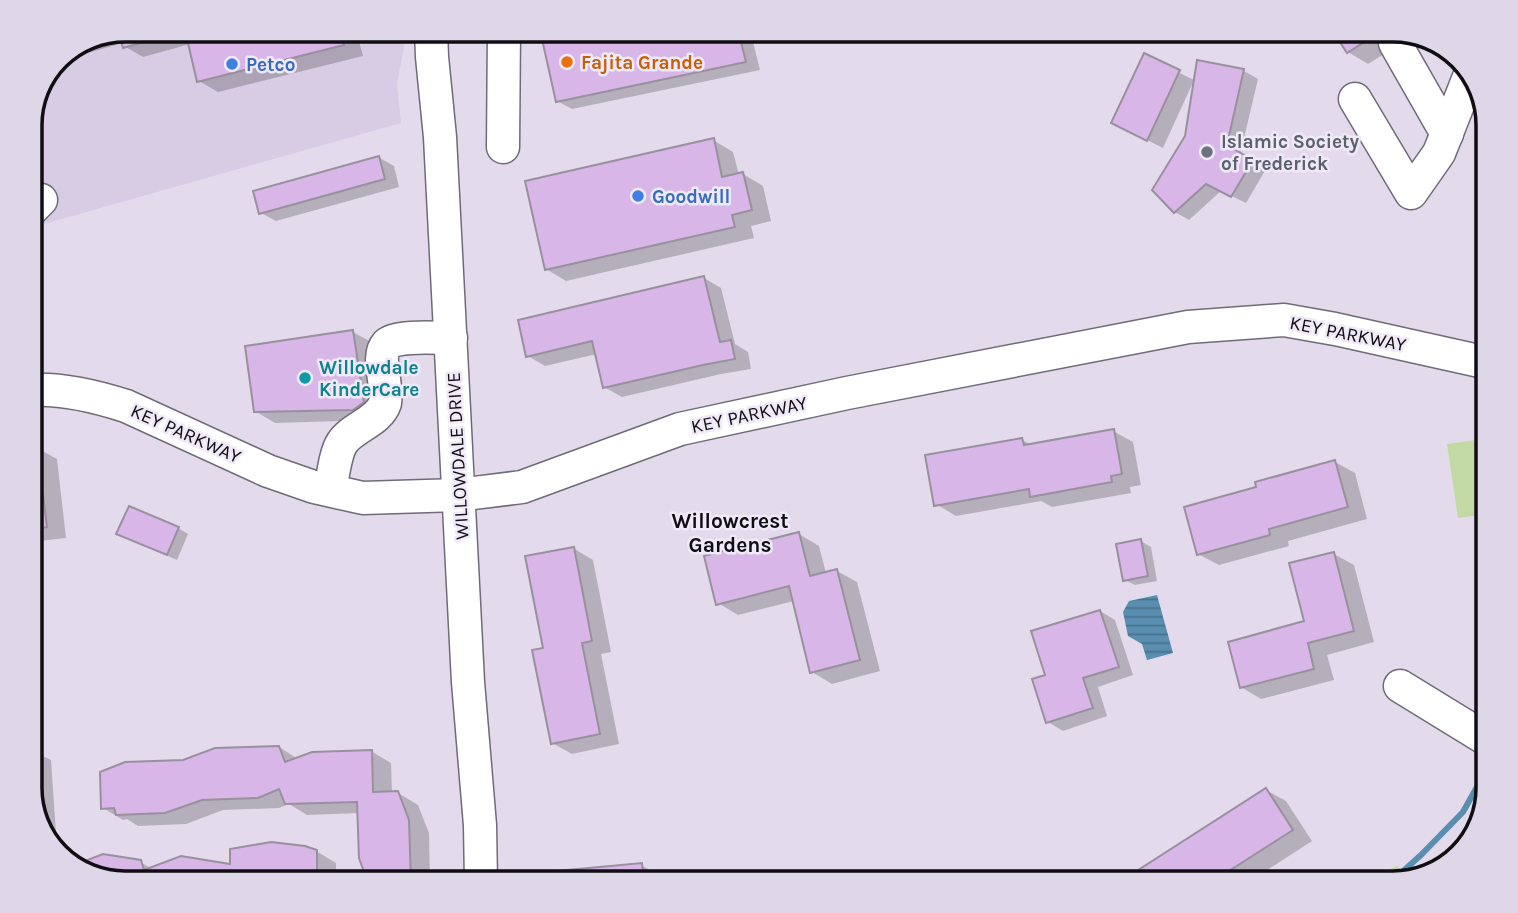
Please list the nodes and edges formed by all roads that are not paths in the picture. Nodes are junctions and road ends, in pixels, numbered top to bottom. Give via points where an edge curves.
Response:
1 (431, 42) edge
2 (504, 42) edge
3 (1395, 43) dead end
4 (1466, 85) edge
5 (1355, 99) dead end
6 (1447, 134) junction
7 (503, 147) dead end
8 (451, 338) junction
9 (1476, 360) edge
10 (42, 390) edge
11 (330, 490) junction
12 (458, 495) junction
13 (1400, 685) dead end
14 (1476, 733) edge
15 (481, 871) edge

1 - 8 street, WILLOWDALE DRIVE
2 - 7 street
3 - 6 street
4 - 6 street
5 - 6 street via 1411,193 1440,153
8 - 11 street via 396,339 387,344 382,355 385,402 380,412 340,445
8 - 12 street, WILLOWDALE DRIVE
9 - 12 street, KEY PARKWAY via 1284,320 1188,327 680,429 522,487
10 - 11 street, KEY PARKWAY via 117,403 268,471
11 - 12 street, KEY PARKWAY via 363,498
12 - 15 street, WILLOWDALE DRIVE
13 - 14 street

